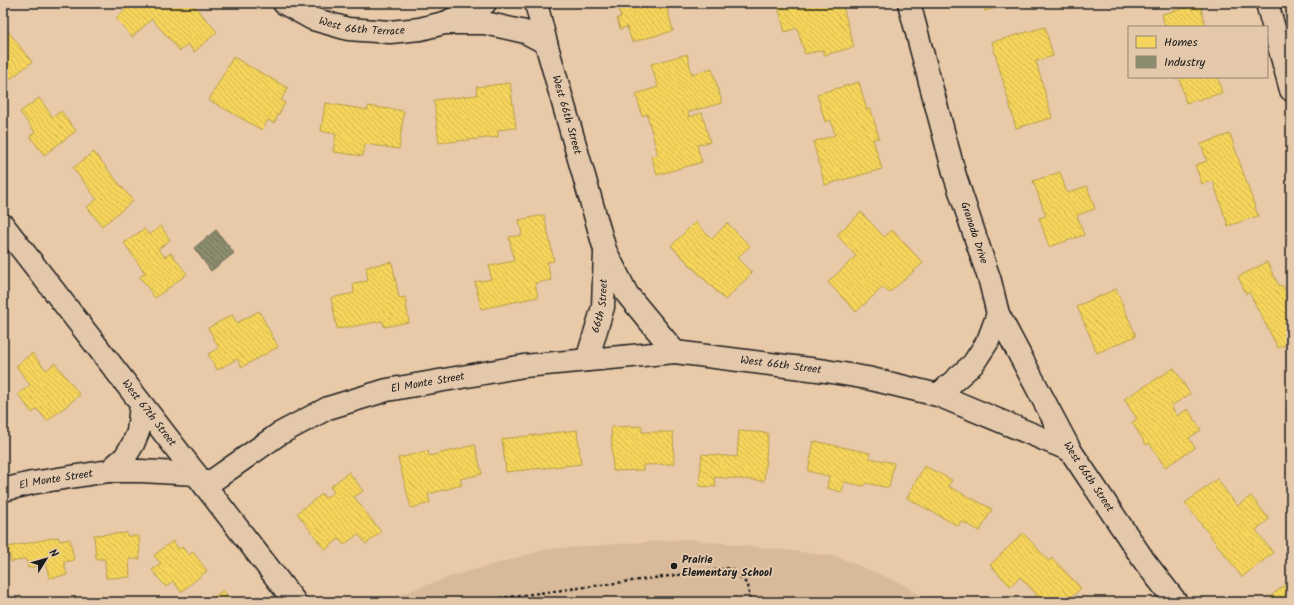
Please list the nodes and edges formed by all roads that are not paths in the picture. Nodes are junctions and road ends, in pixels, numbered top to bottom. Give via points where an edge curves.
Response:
1 (284, 3) edge
2 (485, 3) edge
3 (536, 3) edge
4 (909, 3) edge
5 (1267, 3) edge
6 (444, 23) junction
7 (546, 42) junction
8 (1291, 90) edge
9 (3, 225) edge
10 (604, 250) junction
11 (998, 314) junction
12 (675, 352) junction
13 (587, 360) junction
14 (938, 395) junction
15 (141, 404) junction
16 (1070, 450) junction
17 (109, 471) junction
18 (200, 480) junction
19 (3, 490) edge
20 (295, 602) edge
21 (1176, 602) edge

1 - 6 street, West 66th Terrace via 313,19 348,29 390,32
2 - 6 street, West 66th Terrace
3 - 7 street, West 66th Street
4 - 11 street, Granada Drive via 955,176 990,281
5 - 8 street
6 - 7 street, West 66th Terrace via 485,23 525,32
7 - 10 street, West 66th Street
9 - 15 street, West 67th Street
10 - 12 street, West 66th Street via 627,294
10 - 13 street, 66th Street via 603,307
11 - 14 street via 988,341 973,364
11 - 16 street, Granada Drive
12 - 13 street, El Monte Street
12 - 14 street, West 66th Street via 826,371
13 - 18 street, El Monte Street via 524,366 388,390 328,408
14 - 16 street, West 66th Street
15 - 17 street, El Monte Street via 138,432 133,444 125,457
15 - 18 street, West 67th Street
16 - 21 street, West 66th Street via 1145,562
17 - 18 street, El Monte Street via 141,471
17 - 19 street, El Monte Street
18 - 20 street, West 67th Street

